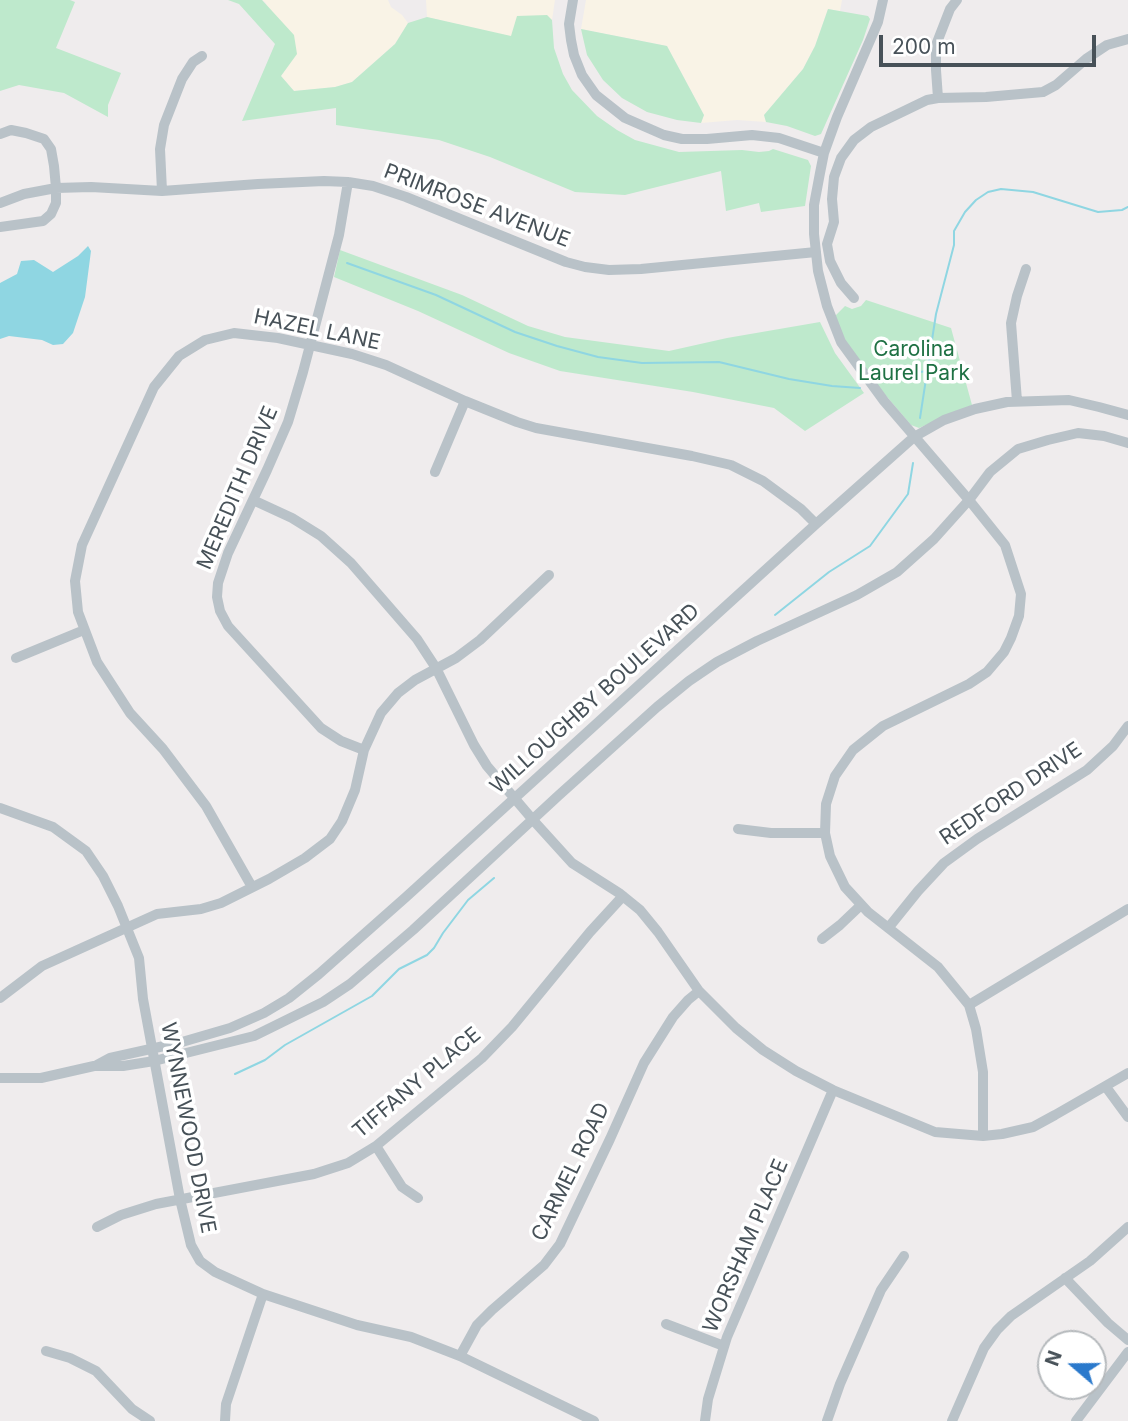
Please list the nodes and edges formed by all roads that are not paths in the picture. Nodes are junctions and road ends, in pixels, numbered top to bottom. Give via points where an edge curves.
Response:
1 (573, 0) edge
2 (883, 0) edge
3 (957, 0) edge
4 (1128, 39) edge
5 (202, 56) dead end
6 (938, 98) junction
7 (0, 134) edge
8 (824, 153) junction
9 (348, 182) junction
10 (56, 188) junction
11 (162, 191) junction
12 (0, 203) edge
13 (0, 227) edge
14 (816, 252) junction
15 (1026, 269) dead end
16 (854, 298) dead end
17 (310, 345) junction
18 (465, 401) junction
19 (1017, 401) junction
20 (1128, 415) edge
21 (914, 438) junction
22 (1128, 443) edge
23 (435, 471) dead end
24 (253, 500) junction
25 (969, 500) junction
26 (816, 524) junction
27 (549, 575) dead end
28 (84, 630) junction
29 (16, 658) dead end
30 (436, 668) junction
31 (1128, 726) edge
32 (364, 750) junction
33 (515, 797) junction
34 (0, 808) edge
35 (533, 820) junction
36 (738, 829) dead end
37 (825, 833) junction
38 (252, 887) junction
39 (623, 896) junction
40 (861, 905) junction
41 (1128, 909) edge
42 (889, 927) junction
43 (127, 928) junction
44 (822, 939) dead end
45 (699, 991) junction
46 (0, 998) edge
47 (969, 1005) junction
48 (152, 1049) junction
49 (154, 1061) junction
50 (94, 1066) junction
51 (1128, 1073) edge
52 (0, 1078) edge
53 (1106, 1087) junction
54 (833, 1090) junction
55 (1128, 1117) edge
56 (983, 1136) junction
57 (376, 1146) junction
58 (418, 1198) dead end
59 (180, 1199) junction
60 (97, 1227) dead end
61 (1128, 1227) edge
62 (904, 1256) dead end
63 (1065, 1278) junction
64 (263, 1294) junction
65 (666, 1324) dead end
66 (1128, 1340) edge
67 (724, 1346) junction
68 (46, 1351) dead end
69 (1128, 1352) edge
70 (460, 1356) junction
71 (150, 1421) edge
72 (225, 1421) edge
73 (594, 1421) edge
74 (705, 1421) edge
75 (827, 1421) edge
76 (952, 1421) edge
77 (1076, 1421) edge

1 - 8 street via 569,24 582,75 596,94 625,118 682,139 752,135 779,138
2 - 8 street
3 - 6 street via 936,45
4 - 6 street via 1107,45 1043,92
5 - 11 street via 182,79 164,125
6 - 16 street via 871,127 841,158 834,177 834,222 827,244 830,261
7 - 10 street via 11,130 44,139 51,149
8 - 14 street via 814,205
9 - 11 street, PRIMROSE AVENUE
9 - 14 street, PRIMROSE AVENUE via 406,197 585,267 641,269
9 - 17 street, MEREDITH DRIVE
10 - 11 street, PRIMROSE AVENUE
10 - 12 street, PRIMROSE AVENUE
10 - 13 street via 56,202 43,221
14 - 21 street via 827,306 841,342
15 - 19 street via 1011,323
17 - 18 street, HAZEL LANE via 386,365
17 - 24 street, MEREDITH DRIVE via 288,422
17 - 28 street, HAZEL LANE via 233,333 205,340 171,366 155,387 82,544 75,581
18 - 23 street
18 - 26 street, HAZEL LANE via 536,428 731,465 763,481
19 - 20 street, WILLOUGHBY BOULEVARD via 1069,401
19 - 21 street, WILLOUGHBY BOULEVARD via 975,409
21 - 25 street
21 - 26 street, WILLOUGHBY BOULEVARD
22 - 25 street, WILLOUGHBY BOULEVARD via 1078,433 1018,449 990,472
24 - 30 street via 321,536 352,563
24 - 32 street, MEREDITH DRIVE via 218,583 220,611 228,626 321,728
25 - 35 street, WILLOUGHBY BOULEVARD via 897,572 689,681
25 - 37 street via 1005,545 1015,572 1021,594 1011,638 987,672 883,726 853,750 835,776
26 - 33 street, WILLOUGHBY BOULEVARD
27 - 30 street via 480,640
28 - 29 street
28 - 38 street, HAZEL LANE via 97,662 130,713 206,806
30 - 32 street via 398,693 381,713
30 - 33 street via 474,745
31 - 42 street, REDFORD DRIVE via 1087,771 944,863
32 - 38 street via 355,790 330,839
33 - 35 street
33 - 48 street, WILLOUGHBY BOULEVARD via 289,998 230,1028
34 - 43 street, WYNNEWOOD DRIVE via 53,827 86,851
35 - 39 street via 572,863
35 - 49 street, WILLOUGHBY BOULEVARD via 413,930 323,1002 254,1036
36 - 37 street
37 - 40 street via 845,887
38 - 43 street via 221,903 157,914
39 - 45 street via 658,932
39 - 57 street, TIFFANY PLACE via 482,1058
40 - 42 street
40 - 44 street
41 - 47 street
42 - 47 street via 938,967
43 - 46 street via 42,966
43 - 48 street, WYNNEWOOD DRIVE via 139,958
45 - 54 street via 763,1050
45 - 70 street, CARMEL ROAD via 673,1017 644,1063 559,1244 544,1265 477,1325
47 - 56 street via 982,1072
48 - 49 street, WYNNEWOOD DRIVE
48 - 50 street, WILLOUGHBY BOULEVARD
49 - 50 street, WILLOUGHBY BOULEVARD
49 - 59 street, WYNNEWOOD DRIVE
50 - 52 street, WILLOUGHBY BOULEVARD via 41,1078
51 - 53 street
53 - 55 street
53 - 56 street via 1033,1126
54 - 56 street via 935,1132
54 - 67 street, WORSHAM PLACE
57 - 58 street via 402,1187
57 - 59 street, TIFFANY PLACE via 348,1163 314,1174
59 - 60 street, TIFFANY PLACE via 121,1215
59 - 64 street, WYNNEWOOD DRIVE via 191,1245 201,1261
61 - 63 street
62 - 75 street via 881,1290
63 - 66 street
63 - 76 street via 1012,1316 990,1339
64 - 70 street, WYNNEWOOD DRIVE
64 - 72 street via 226,1404
65 - 67 street
67 - 74 street, WORSHAM PLACE
68 - 71 street via 96,1371
69 - 77 street
70 - 73 street, WYNNEWOOD DRIVE

